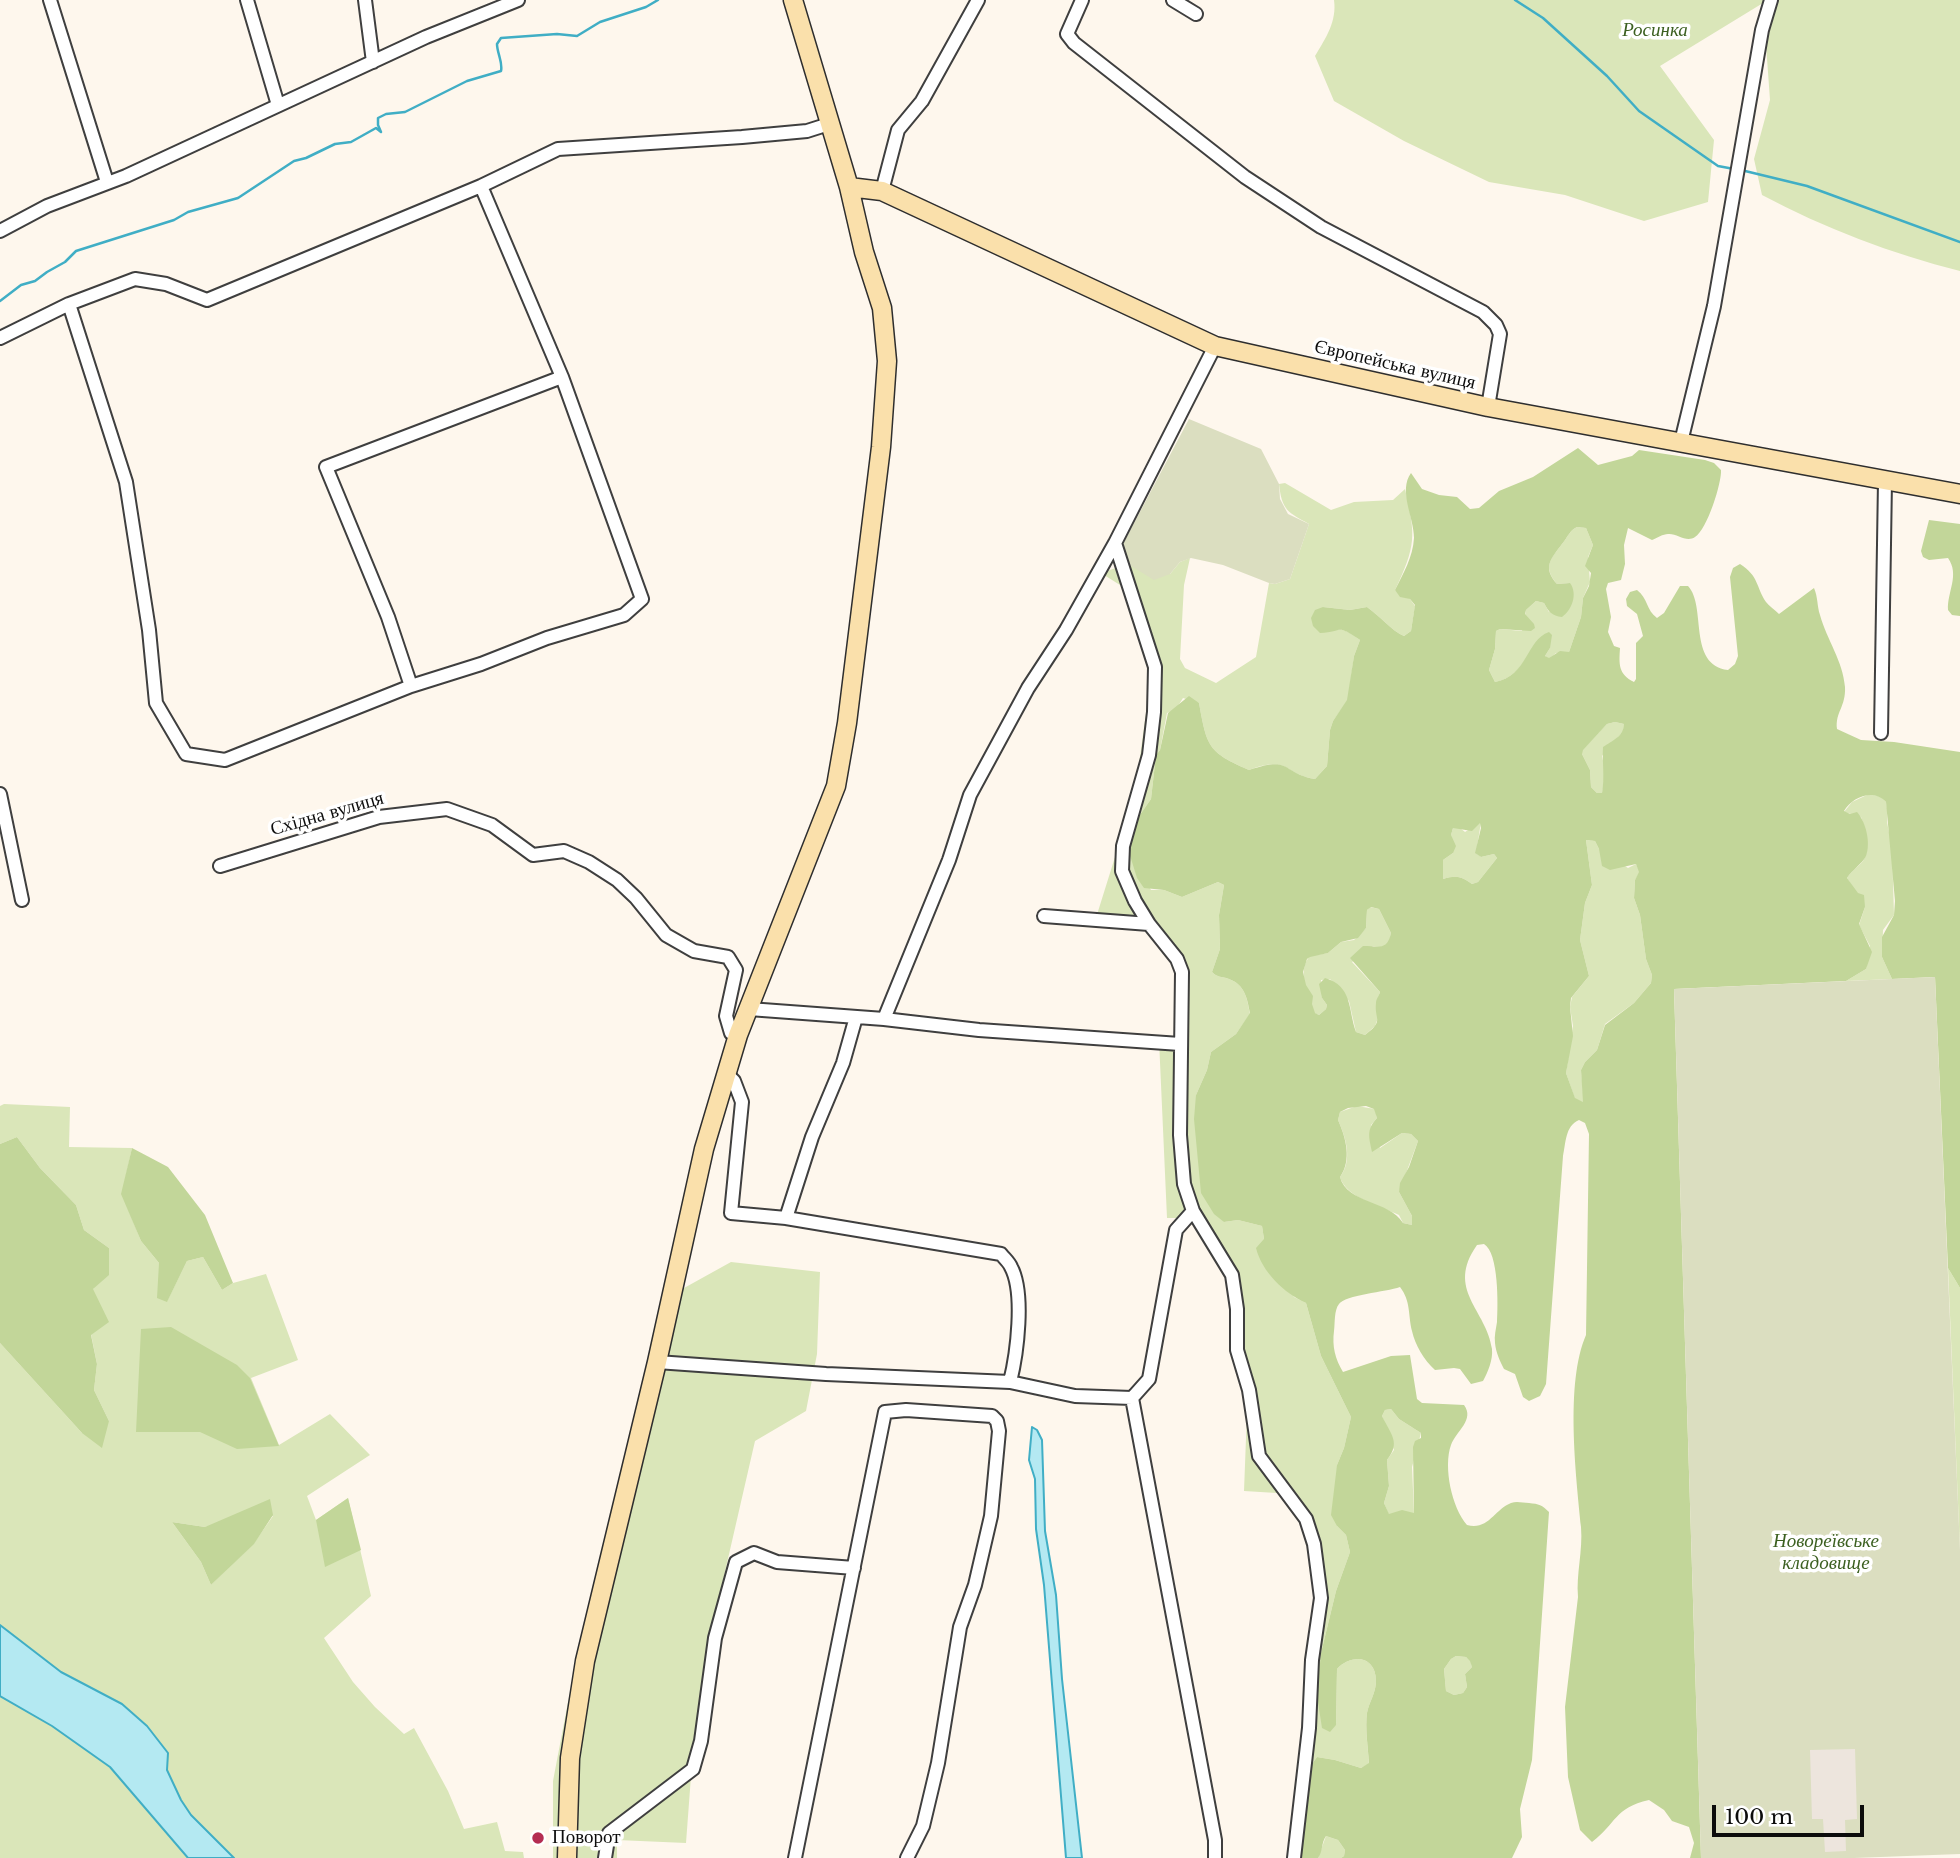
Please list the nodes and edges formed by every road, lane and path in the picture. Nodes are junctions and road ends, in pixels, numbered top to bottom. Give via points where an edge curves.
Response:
1 (50, 0) edge
2 (247, 0) edge
3 (365, 0) edge
4 (517, 0) edge
5 (793, 0) edge
6 (978, 0) edge
7 (1082, 0) edge
8 (1173, 0) edge
9 (1771, 0) edge
10 (1196, 14) dead end
11 (373, 62) junction
12 (278, 105) junction
13 (829, 124) junction
14 (107, 182) junction
15 (481, 186) junction
16 (849, 187) junction
17 (882, 191) junction
18 (0, 231) edge
19 (69, 304) junction
20 (0, 338) edge
21 (1215, 346) junction
22 (562, 377) junction
23 (1488, 407) junction
24 (1681, 442) junction
25 (1885, 481) junction
26 (1960, 494) edge
27 (1115, 543) junction
28 (411, 686) junction
29 (1881, 733) dead end
30 (0, 794) edge
31 (220, 866) dead end
32 (22, 900) dead end
33 (1044, 916) dead end
34 (1149, 924) junction
35 (749, 1009) junction
36 (856, 1017) junction
37 (884, 1019) junction
38 (738, 1035) junction
39 (1180, 1044) junction
40 (727, 1074) junction
41 (1193, 1211) junction
42 (786, 1218) junction
43 (657, 1362) junction
44 (1010, 1382) junction
45 (1132, 1398) junction
46 (854, 1568) junction
47 (567, 1858) edge
48 (605, 1858) edge
49 (795, 1858) edge
50 (907, 1858) edge
51 (1215, 1858) edge
52 (1294, 1858) edge

1 - 14 street
2 - 12 street
3 - 11 street
4 - 11 street
5 - 13 main road
6 - 17 street via 922,101 898,130
7 - 23 street via 1067,34 1074,43 1234,169 1321,227 1483,312 1496,325 1500,334
8 - 10 street
9 - 24 street via 1714,306
11 - 12 street
12 - 14 street
13 - 15 street via 807,131 742,137 558,149
13 - 16 main road
14 - 18 street
15 - 19 street via 207,300 166,284 135,279
15 - 22 street
16 - 17 main road, Європейська вулиця
16 - 35 main road via 883,308 887,361 881,447 836,786
17 - 21 main road, Європейська вулиця
19 - 20 street
19 - 28 street via 126,482 156,703 186,754 225,760
21 - 23 main road, Європейська вулиця
21 - 27 street
22 - 28 street via 642,599 624,615
22 - 28 street via 326,467 388,617
23 - 24 main road, Європейська вулиця
24 - 25 main road, Європейська вулиця
25 - 26 main road, Європейська вулиця
25 - 29 street
27 - 34 street via 1155,667 1149,755 1123,846 1122,871
27 - 37 street via 970,795 949,860
30 - 32 street
31 - 38 street, Східна вулиця via 379,817 447,809 492,825 533,855 564,851 589,862 617,880 666,934 694,951 727,957 736,970 726,1016 731,1033
33 - 34 street
34 - 39 street via 1182,972
35 - 36 street
35 - 38 main road
36 - 37 street
36 - 42 street
37 - 39 street via 979,1031
38 - 40 main road
39 - 41 street via 1180,1135 1184,1184
40 - 42 street via 743,1101 731,1213
40 - 43 main road via 705,1149
41 - 45 street via 1176,1230 1149,1379
41 - 52 street via 1232,1275 1237,1350 1250,1390 1259,1456 1306,1518 1314,1544 1321,1598
42 - 44 street via 1001,1254 1012,1268 1019,1305
43 - 44 street
43 - 47 main road via 585,1661 569,1758
44 - 45 street via 1075,1396
45 - 51 street
46 - 48 street via 777,1562 754,1553 736,1562 715,1638 693,1769 609,1833
46 - 49 street
46 - 50 street via 885,1412 906,1409 992,1416 999,1431 991,1516 960,1627 923,1826

